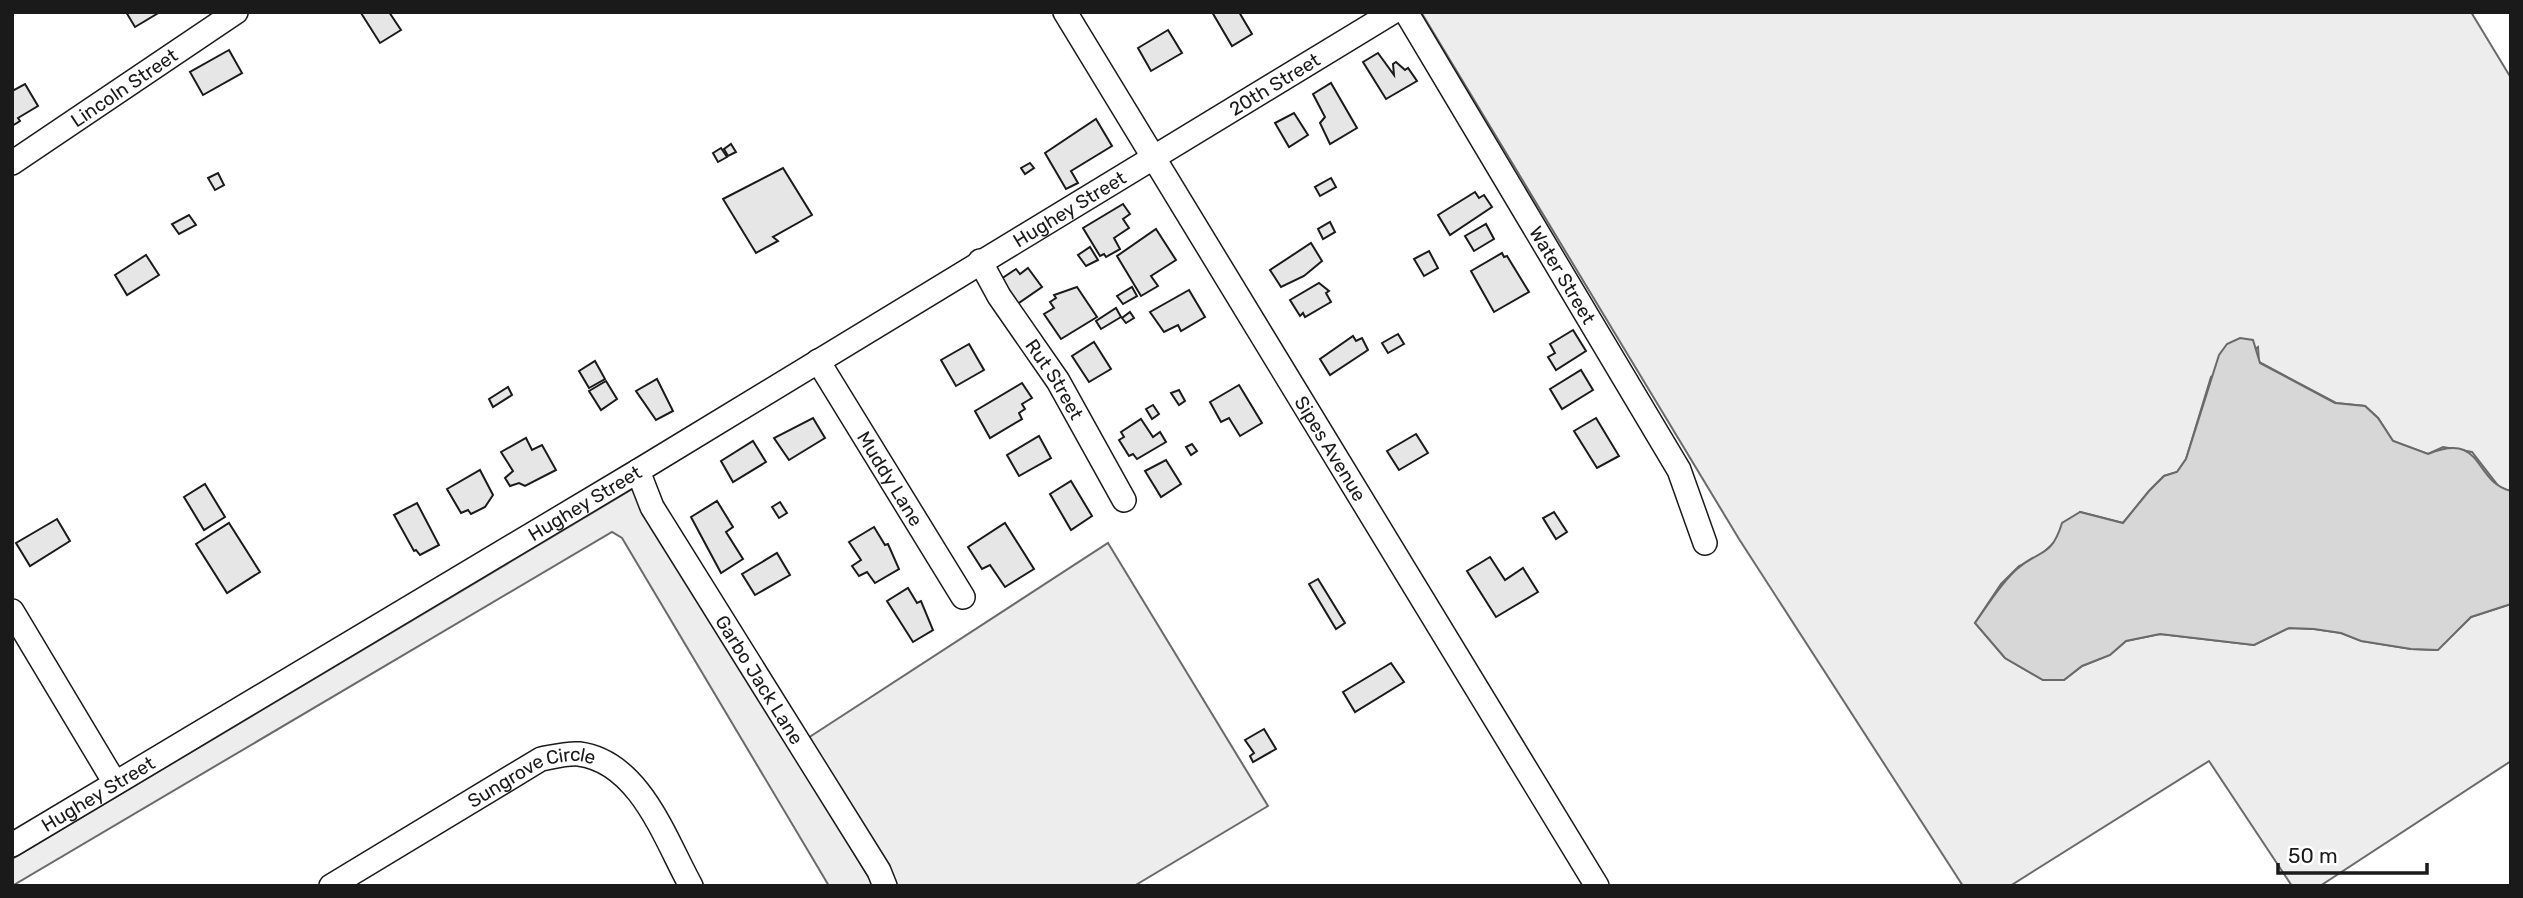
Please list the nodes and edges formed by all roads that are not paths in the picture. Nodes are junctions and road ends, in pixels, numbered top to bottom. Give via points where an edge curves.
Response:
1 (236, 12) edge
2 (1065, 12) edge
3 (1393, 12) edge
4 (1406, 12) edge
5 (1154, 155) junction
6 (12, 163) edge
7 (980, 261) junction
8 (818, 361) junction
9 (638, 471) junction
10 (1124, 500) dead end
11 (1705, 543) dead end
12 (963, 597) dead end
13 (12, 611) edge
14 (115, 783) junction
15 (12, 845) edge
16 (331, 886) edge
17 (691, 886) edge
18 (885, 886) edge
19 (1597, 886) edge

1 - 6 street, Lincoln Street
2 - 5 street, Sipes Avenue
3 - 5 street, 20th Street
4 - 11 street, Water Street via 1679,470
5 - 7 street, Hughey Street
5 - 19 street, Sipes Avenue
7 - 8 street, Hughey Street
7 - 10 street, Rut Street via 1058,381
8 - 9 street, Hughey Street
8 - 12 street, Muddy Lane
9 - 14 street, Hughey Street
9 - 18 street, Garbo Jack Lane via 652,507
13 - 14 street
14 - 15 street, Hughey Street
16 - 17 street, Sungrove Circle via 541,759 578,754 611,766 638,789

